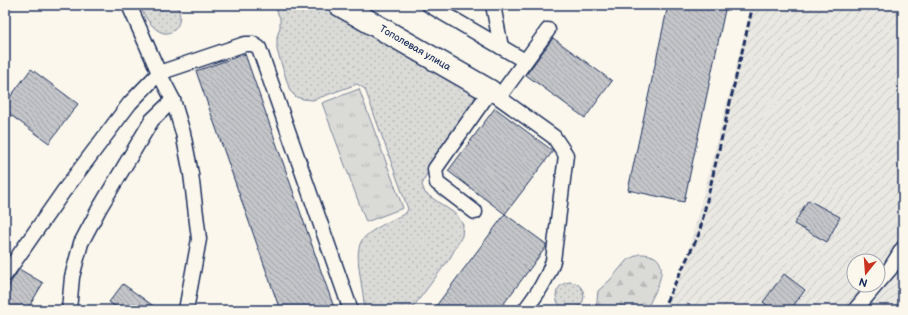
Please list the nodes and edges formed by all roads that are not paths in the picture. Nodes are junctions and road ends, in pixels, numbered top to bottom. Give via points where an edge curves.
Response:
1 (129, 5) edge
2 (340, 5) edge
3 (429, 5) edge
4 (493, 5) edge
5 (548, 30) dead end
6 (501, 47) junction
7 (525, 61) junction
8 (159, 73) junction
9 (494, 94) junction
10 (173, 100) junction
11 (475, 212) dead end
12 (903, 248) edge
13 (886, 274) edge
14 (5, 275) edge
15 (869, 293) edge
16 (69, 310) edge
17 (186, 310) edge
18 (349, 310) edge
19 (525, 310) edge
20 (855, 310) edge

1 - 8 lane
2 - 9 street, Тополевая улица
3 - 6 lane
4 - 6 lane
5 - 7 lane
6 - 7 lane
7 - 9 lane
8 - 10 lane
8 - 14 lane via 130,102
8 - 18 lane via 245,44 253,44 259,48
9 - 11 lane via 435,169 437,182
9 - 19 lane via 554,137 566,155 553,261 540,290
10 - 16 lane via 152,120 81,243 72,277
10 - 17 lane via 190,167 199,239
12 - 13 lane
15 - 20 lane

